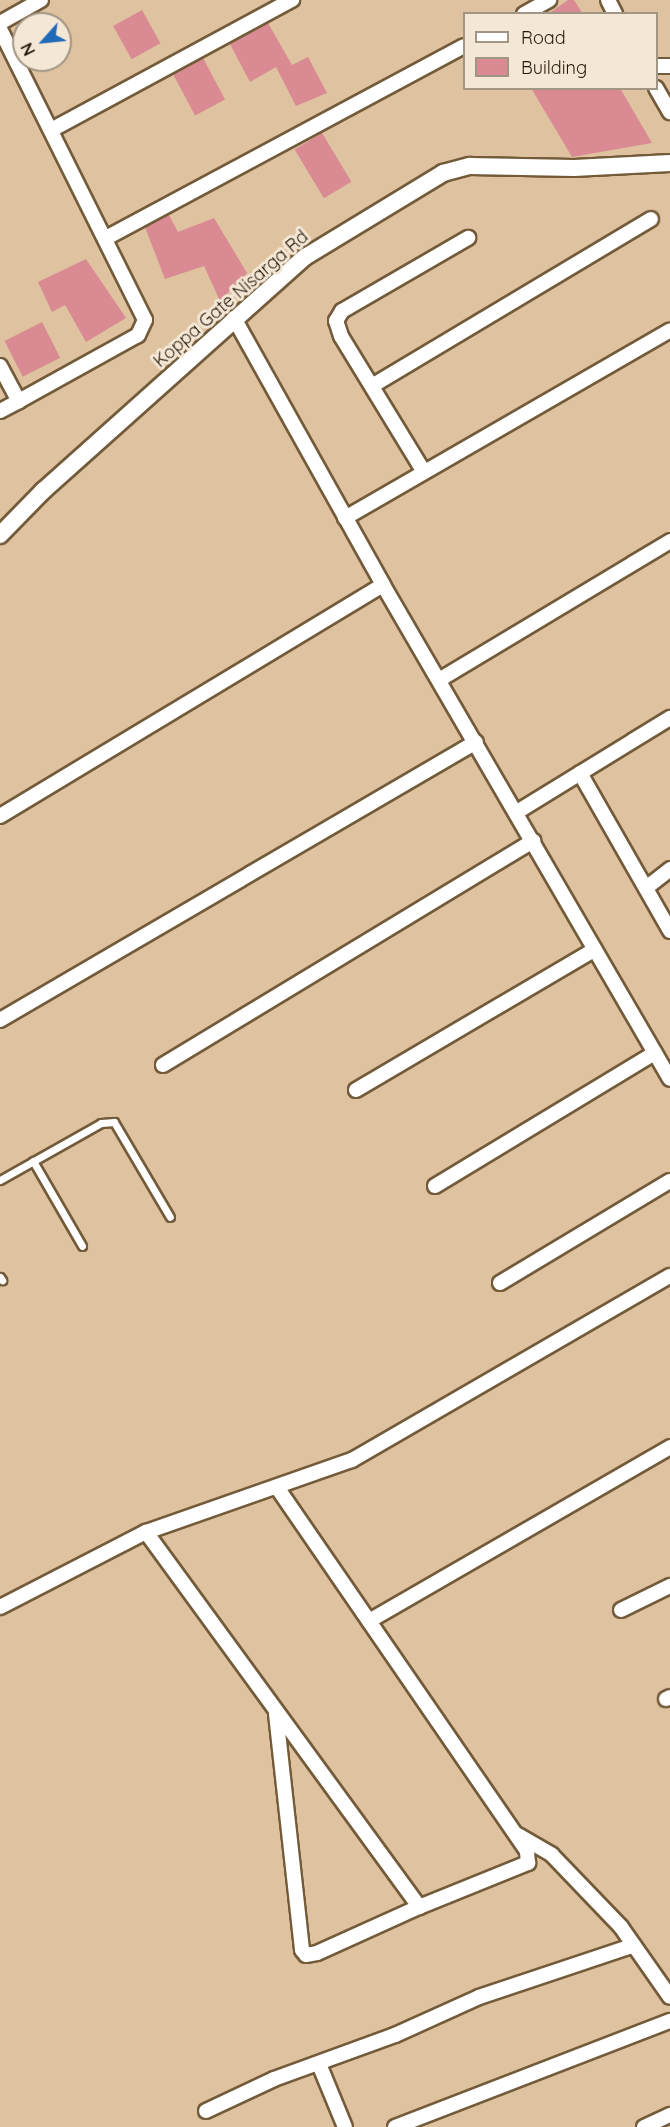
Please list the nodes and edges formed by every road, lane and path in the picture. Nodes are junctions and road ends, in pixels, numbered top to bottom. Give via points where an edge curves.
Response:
1 (41, 0) edge
2 (292, 0) edge
3 (549, 0) edge
4 (528, 12) edge
5 (0, 23) edge
6 (0, 29) edge
7 (463, 47) edge
8 (658, 90) edge
9 (670, 112) edge
10 (53, 129) junction
11 (670, 163) edge
12 (651, 219) dead end
13 (106, 238) junction
14 (468, 238) dead end
15 (234, 318) junction
16 (670, 330) edge
17 (0, 366) edge
18 (372, 386) junction
19 (19, 401) junction
20 (0, 411) edge
21 (424, 472) junction
22 (345, 518) junction
23 (0, 536) edge
24 (670, 541) edge
25 (383, 585) junction
26 (439, 680) junction
27 (670, 718) edge
28 (476, 742) junction
29 (580, 773) junction
30 (517, 813) junction
31 (0, 816) edge
32 (533, 841) junction
33 (670, 869) edge
34 (646, 888) junction
35 (670, 931) edge
36 (595, 949) junction
37 (0, 1020) edge
38 (655, 1053) junction
39 (163, 1065) dead end
40 (670, 1079) edge
41 (356, 1090) dead end
42 (33, 1161) junction
43 (0, 1180) edge
44 (670, 1181) edge
45 (435, 1186) dead end
46 (170, 1217) dead end
47 (82, 1246) dead end
48 (670, 1276) edge
49 (500, 1283) dead end
50 (670, 1447) edge
51 (277, 1486) junction
52 (146, 1532) junction
53 (670, 1586) edge
54 (0, 1607) edge
55 (621, 1610) dead end
56 (369, 1622) junction
57 (276, 1712) junction
58 (514, 1832) junction
59 (419, 1907) junction
60 (634, 1945) junction
61 (670, 1997) edge
62 (670, 2021) edge
63 (319, 2064) junction
64 (206, 2111) dead end
65 (670, 2115) edge
66 (345, 2127) edge
67 (395, 2127) edge
68 (644, 2127) edge

1 - 5 street
2 - 10 street
3 - 4 street
6 - 10 street
7 - 13 street
8 - 9 street
10 - 13 street
11 - 15 street, Koppa Gate Nisarga Rd via 456,167 305,256
12 - 18 street
13 - 19 street via 145,320 144,329
14 - 18 street via 342,311 336,321 341,336
15 - 22 street
15 - 23 street, Koppa Gate Nisarga Rd via 43,491
16 - 21 street
17 - 19 street
18 - 21 street
19 - 20 street
21 - 22 street
22 - 25 street
24 - 26 street
25 - 26 street
25 - 31 street
26 - 28 street
27 - 29 street
28 - 30 street
28 - 37 street
29 - 30 street
29 - 34 street
30 - 32 street
32 - 36 street
32 - 39 street
33 - 34 street
34 - 35 street
36 - 38 street
36 - 41 street
38 - 40 street
38 - 45 street
42 - 43 lane
42 - 46 lane via 101,1123 114,1122
42 - 47 lane
44 - 49 street
48 - 51 street via 352,1460
50 - 56 street
51 - 52 street
51 - 56 street
52 - 54 street
52 - 57 street
53 - 55 street
56 - 58 street
57 - 59 street
57 - 59 street via 302,1950 306,1954 317,1953
58 - 59 street via 530,1858 528,1863
58 - 60 street via 552,1855
60 - 61 street
60 - 63 street via 479,1997
62 - 67 street
63 - 64 street via 274,2079
63 - 66 street
65 - 68 street

